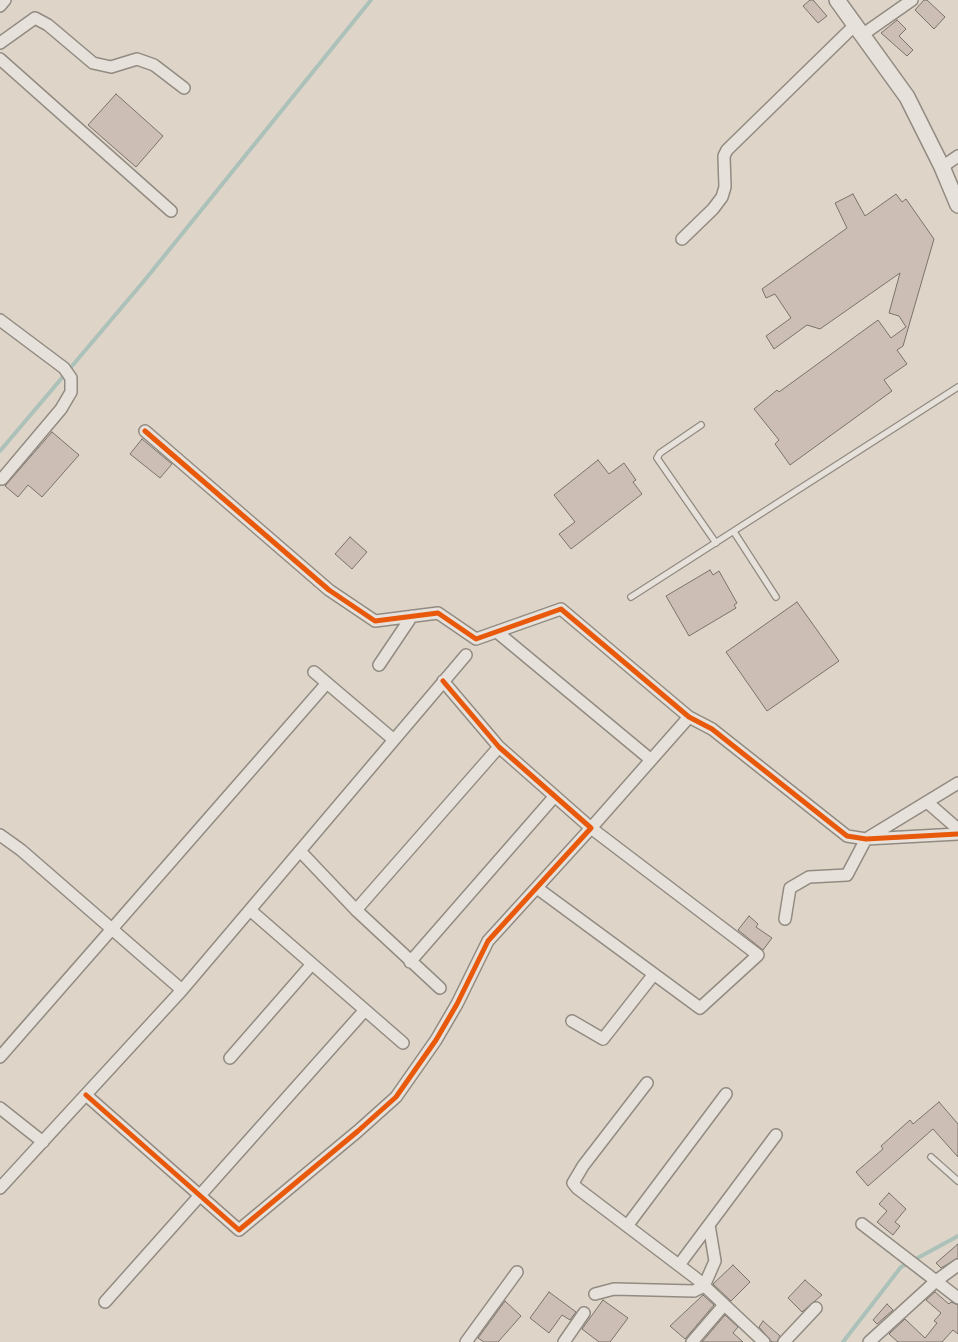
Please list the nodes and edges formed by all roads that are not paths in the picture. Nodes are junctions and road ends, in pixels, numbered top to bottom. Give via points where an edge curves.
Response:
1 (5, 0) edge
2 (837, 0) edge
3 (912, 0) edge
4 (897, 4) edge
5 (0, 6) edge
6 (858, 30) junction
7 (0, 42) edge
8 (0, 59) edge
9 (184, 88) dead end
10 (958, 156) edge
11 (942, 167) junction
12 (958, 205) edge
13 (171, 212) dead end
14 (682, 239) dead end
15 (0, 320) edge
16 (958, 387) edge
17 (701, 425) dead end
18 (145, 430) dead end
19 (2, 479) dead end
20 (734, 532) junction
21 (716, 543) junction
22 (631, 597) dead end
23 (776, 597) dead end
24 (412, 616) junction
25 (497, 632) junction
26 (466, 655) dead end
27 (380, 665) dead end
28 (314, 672) dead end
29 (444, 681) junction
30 (327, 683) junction
31 (689, 717) junction
32 (394, 740) junction
33 (498, 747) junction
34 (650, 759) junction
35 (958, 782) edge
36 (554, 797) junction
37 (927, 802) junction
38 (591, 828) junction
39 (958, 829) edge
40 (958, 834) edge
41 (0, 835) edge
42 (866, 839) junction
43 (300, 851) junction
44 (537, 888) junction
45 (250, 910) junction
46 (356, 910) junction
47 (785, 919) dead end
48 (112, 929) junction
49 (410, 962) junction
50 (312, 964) junction
51 (654, 974) junction
52 (440, 988) dead end
53 (182, 990) junction
54 (365, 1010) junction
55 (572, 1021) dead end
56 (403, 1043) dead end
57 (0, 1057) edge
58 (230, 1058) dead end
59 (648, 1083) dead end
60 (726, 1094) dead end
61 (86, 1095) junction
62 (0, 1108) edge
63 (776, 1135) dead end
64 (43, 1142) junction
65 (931, 1157) dead end
66 (958, 1181) edge
67 (0, 1188) edge
68 (200, 1195) junction
69 (862, 1224) dead end
70 (709, 1225) junction
71 (627, 1226) junction
72 (680, 1265) junction
73 (958, 1266) edge
74 (517, 1272) dead end
75 (936, 1280) junction
76 (704, 1286) junction
77 (595, 1294) dead end
78 (958, 1298) edge
79 (105, 1302) dead end
80 (724, 1305) junction
81 (816, 1308) dead end
82 (584, 1313) dead end
83 (875, 1340) edge
84 (466, 1342) edge
85 (564, 1342) edge
86 (692, 1342) edge
87 (764, 1342) edge
88 (784, 1342) edge

1 - 5 street
2 - 6 street
3 - 4 street
4 - 6 street
6 - 11 street via 907,98
6 - 14 street via 727,150 722,197
7 - 9 street via 35,18 93,63 111,67 137,59 154,65
8 - 13 street
10 - 11 street
11 - 12 street
15 - 19 street via 67,372 71,392
16 - 20 lane
17 - 21 lane via 657,458
18 - 24 street via 329,590 374,621
20 - 21 lane
20 - 23 lane
21 - 22 lane
24 - 25 street via 438,612 476,640
24 - 27 street
25 - 31 street via 561,609
25 - 34 street
26 - 29 street
28 - 30 street
29 - 32 street
29 - 33 street
30 - 32 street
30 - 48 street
31 - 34 street
31 - 42 street via 712,729 846,836
32 - 43 street
33 - 36 street
33 - 46 street
34 - 38 street
35 - 37 street
36 - 38 street
36 - 49 street
37 - 39 street
37 - 42 street
38 - 44 street
38 - 51 street via 758,955 700,1008
40 - 42 street
41 - 48 street
42 - 47 street via 847,875 809,877 790,888
43 - 45 street
43 - 46 street
44 - 51 street
44 - 68 street via 488,941 436,1040 396,1097 358,1132 238,1230
45 - 50 street
45 - 53 street
46 - 49 street
48 - 53 street
48 - 57 street
49 - 52 street
50 - 54 street
50 - 58 street
51 - 55 street via 603,1039
53 - 61 street
54 - 56 street
54 - 68 street
59 - 71 street via 573,1183
60 - 71 street
61 - 64 street
61 - 68 street
62 - 64 street
63 - 70 street
64 - 67 street
65 - 66 lane
68 - 79 street
69 - 75 street
70 - 72 street
70 - 76 street via 715,1261
71 - 72 street
72 - 76 street
73 - 75 street
74 - 84 street
75 - 78 street
75 - 83 street
76 - 77 street via 694,1291 614,1289
76 - 80 street
80 - 86 street
80 - 87 street
81 - 88 street
82 - 85 street

